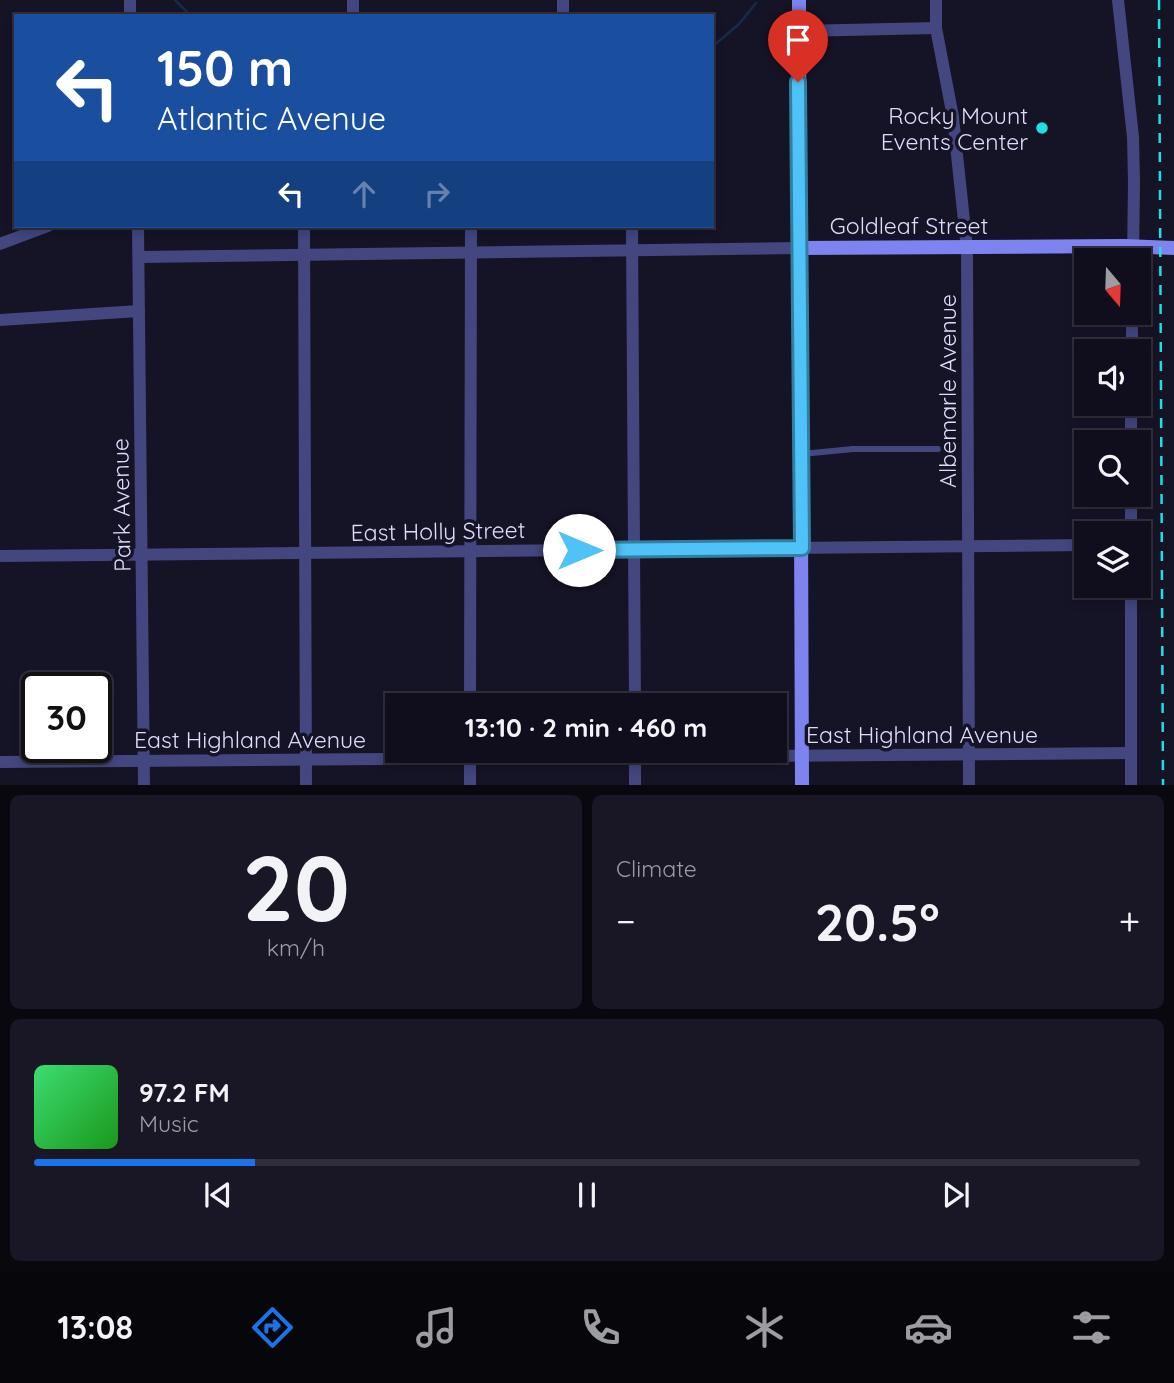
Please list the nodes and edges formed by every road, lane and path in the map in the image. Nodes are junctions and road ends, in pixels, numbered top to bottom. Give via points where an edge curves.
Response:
1 (799, 0) edge
2 (936, 0) edge
3 (1118, 0) edge
4 (936, 28) junction
5 (798, 31) junction
6 (43, 228) edge
7 (138, 228) edge
8 (304, 228) edge
9 (471, 228) edge
10 (632, 228) edge
11 (0, 244) edge
12 (799, 248) junction
13 (1133, 248) edge
14 (1174, 248) edge
15 (632, 249) junction
16 (967, 249) junction
17 (470, 251) junction
18 (1152, 251) edge
19 (1074, 252) edge
20 (304, 254) junction
21 (139, 257) junction
22 (139, 311) junction
23 (0, 320) edge
24 (938, 449) dead end
25 (802, 454) junction
26 (1074, 545) edge
27 (969, 546) junction
28 (802, 548) junction
29 (634, 550) junction
30 (470, 551) junction
31 (304, 553) junction
32 (142, 554) junction
33 (0, 556) edge
34 (1131, 598) edge
35 (470, 693) edge
36 (635, 693) edge
37 (1131, 753) junction
38 (969, 755) junction
39 (787, 756) edge
40 (802, 756) junction
41 (385, 758) edge
42 (306, 760) junction
43 (144, 761) junction
44 (0, 762) edge
45 (470, 763) edge
46 (635, 763) edge
47 (144, 785) edge
48 (306, 785) edge
49 (470, 785) edge
50 (635, 785) edge
51 (802, 785) edge
52 (970, 785) edge
53 (1131, 785) edge

1 - 5 main road
2 - 4 street, Albemarle Avenue
3 - 13 street via 1133,137
4 - 5 street
4 - 16 street, Albemarle Avenue via 953,117
5 - 12 main road
6 - 11 street
7 - 21 street, Park Avenue
8 - 20 street
9 - 17 street
10 - 15 street
12 - 15 street, Goldleaf Street
12 - 16 main road, Goldleaf Street
12 - 25 main road
14 - 18 main road, Goldleaf Street
15 - 17 street, Goldleaf Street
15 - 29 street
16 - 19 main road, Goldleaf Street
16 - 27 street, Albemarle Avenue
17 - 20 street, Goldleaf Street
17 - 30 street
20 - 21 street, Goldleaf Street
20 - 31 street
21 - 22 street, Park Avenue
22 - 23 street
22 - 32 street, Park Avenue
24 - 25 lane
25 - 28 main road
26 - 27 street, East Holly Street
27 - 28 street, East Holly Street
27 - 38 street, Albemarle Avenue
28 - 29 street, East Holly Street
28 - 40 main road
29 - 30 street, East Holly Street
29 - 36 street
30 - 31 street, East Holly Street
30 - 35 street
31 - 32 street, East Holly Street
31 - 42 street
32 - 33 street, East Holly Street
32 - 43 street, Park Avenue
34 - 37 street
37 - 38 street, East Highland Avenue
37 - 53 street
38 - 40 street, East Highland Avenue
38 - 52 street, Albemarle Avenue
39 - 40 street, East Highland Avenue
40 - 51 main road
41 - 42 street, East Highland Avenue
42 - 43 street, East Highland Avenue
42 - 48 street
43 - 44 street, East Highland Avenue
43 - 47 street, Park Avenue
45 - 49 street
46 - 50 street

